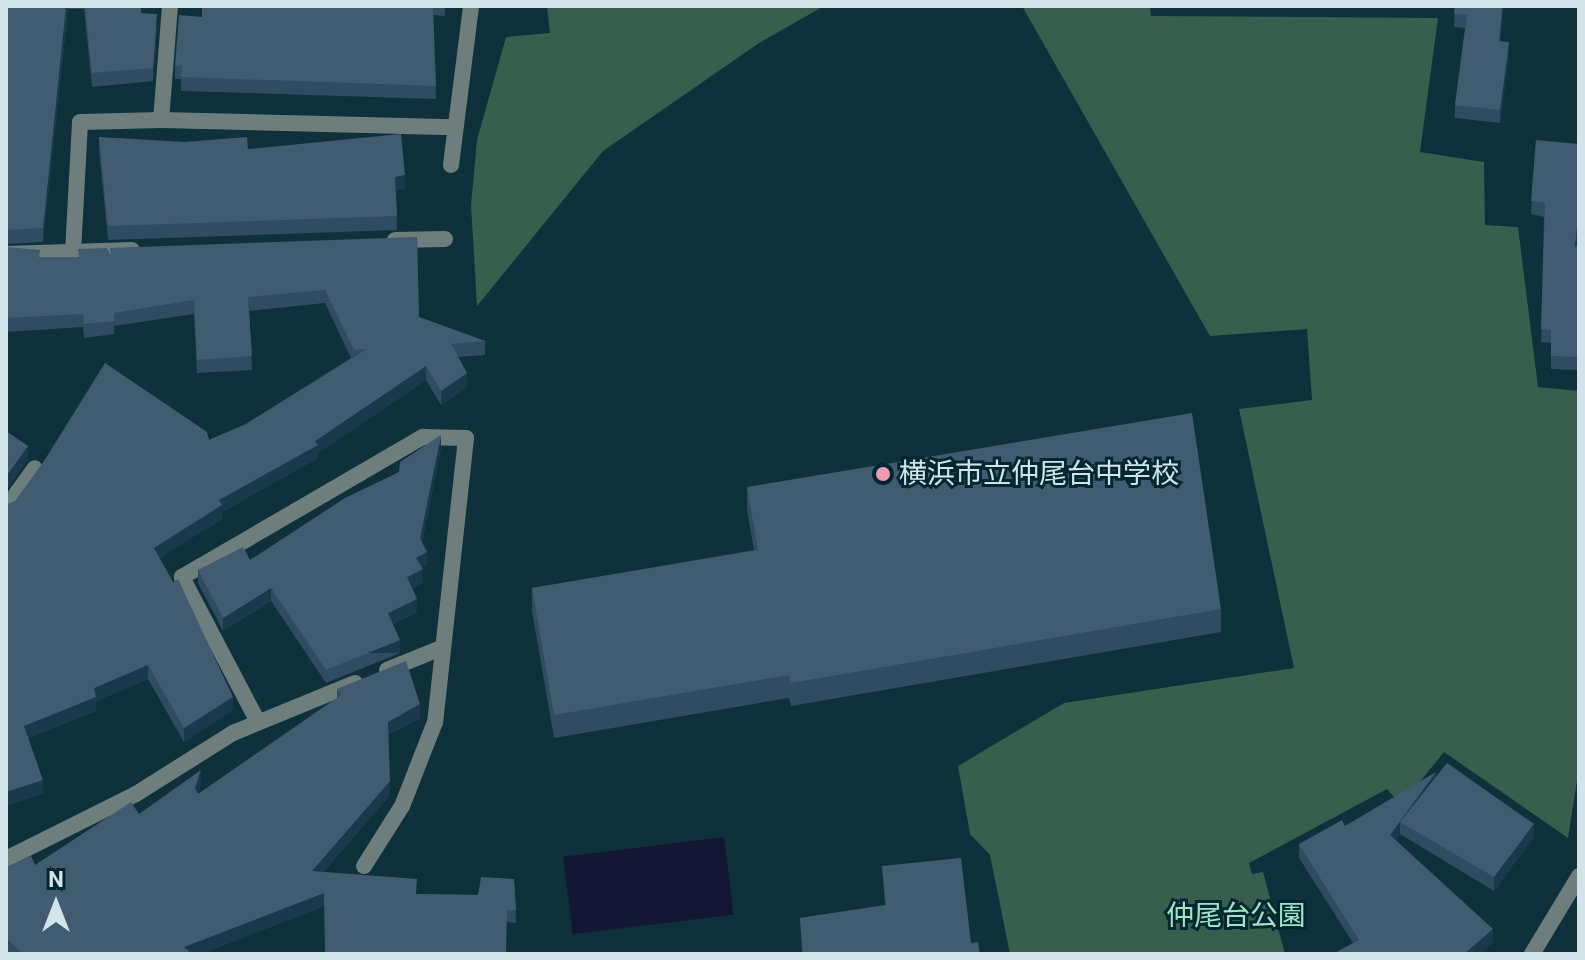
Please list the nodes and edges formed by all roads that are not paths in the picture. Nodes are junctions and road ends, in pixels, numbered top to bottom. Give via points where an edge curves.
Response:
1 (170, 6) edge
2 (471, 6) edge
3 (161, 120) junction
4 (454, 127) junction
5 (451, 165) dead end
6 (445, 239) dead end
7 (383, 241) edge
8 (151, 249) edge
9 (73, 252) junction
10 (6, 254) edge
11 (35, 468) edge
12 (6, 508) edge
13 (441, 648) junction
14 (258, 722) junction
15 (6, 859) edge
16 (364, 866) dead end
17 (1579, 876) edge
18 (1532, 954) edge

1 - 3 street
2 - 4 street
3 - 4 street
3 - 9 street via 80,122
4 - 5 street
6 - 7 street
8 - 9 street
9 - 10 street
11 - 12 street
13 - 14 street
13 - 14 street via 466,438 423,437 182,577
13 - 16 street via 435,722 402,806
14 - 15 street via 50,841
17 - 18 street

